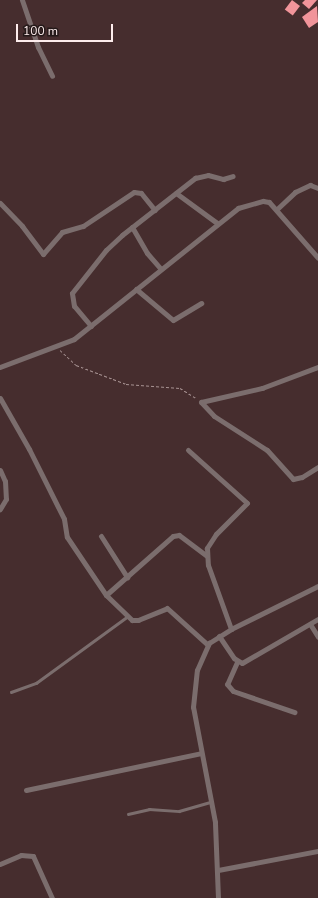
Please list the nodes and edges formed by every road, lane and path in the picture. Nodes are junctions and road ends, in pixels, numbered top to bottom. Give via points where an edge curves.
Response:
1 (22, 0) edge
2 (52, 76) dead end
3 (233, 176) dead end
4 (318, 188) edge
5 (176, 193) junction
6 (0, 203) edge
7 (277, 209) junction
8 (155, 210) junction
9 (217, 223) junction
10 (132, 227) junction
11 (318, 258) edge
12 (161, 269) junction
13 (136, 290) junction
14 (201, 303) dead end
15 (91, 326) junction
16 (57, 347) junction
17 (0, 367) edge
18 (318, 367) edge
19 (0, 398) edge
20 (201, 402) junction
21 (188, 450) dead end
22 (318, 467) edge
23 (0, 470) edge
24 (0, 509) edge
25 (100, 536) dead end
26 (207, 556) junction
27 (127, 577) junction
28 (318, 586) edge
29 (106, 595) junction
30 (127, 617) junction
31 (318, 619) edge
32 (310, 624) junction
33 (231, 629) junction
34 (219, 636) junction
35 (318, 637) edge
36 (208, 645) junction
37 (237, 662) junction
38 (12, 692) dead end
39 (294, 712) dead end
40 (202, 753) junction
41 (26, 790) dead end
42 (210, 802) junction
43 (128, 814) dead end
44 (318, 851) edge
45 (0, 864) edge
46 (218, 870) junction
47 (52, 898) edge
48 (218, 898) edge

1 - 2 street
3 - 5 street via 223,179 202,176
4 - 7 street via 310,185 294,193
5 - 8 street
5 - 9 street
6 - 8 street via 43,254 62,232 83,226 134,192 141,193
7 - 9 street via 269,202 263,201 236,209
7 - 11 street
8 - 10 street
9 - 12 street via 210,233
10 - 12 street via 147,253
10 - 15 street via 106,250 72,293 74,306
12 - 13 street
13 - 14 street via 173,320
13 - 15 street
15 - 16 street via 74,339
16 - 17 street
16 - 20 path via 76,365 86,370 126,384 180,388
18 - 20 street via 262,388
19 - 29 street via 64,519 67,537
20 - 22 street via 214,416 267,450 293,479 302,477
21 - 26 street via 247,503 210,541
23 - 24 street via 5,481 6,499
25 - 27 street
26 - 27 street via 179,535 173,536
26 - 33 street
27 - 29 street
28 - 33 street
29 - 30 street
30 - 36 street via 138,620 167,608
30 - 38 lane via 36,683
31 - 32 street
32 - 35 street
32 - 37 street via 251,659 242,663
33 - 34 street
34 - 36 street
34 - 37 street
36 - 40 street via 197,670 193,707
37 - 39 street via 227,684 233,692
40 - 41 street
40 - 42 street
42 - 43 lane via 179,811 149,809
42 - 46 street
44 - 46 street
45 - 47 street via 21,855 32,856
46 - 48 street

